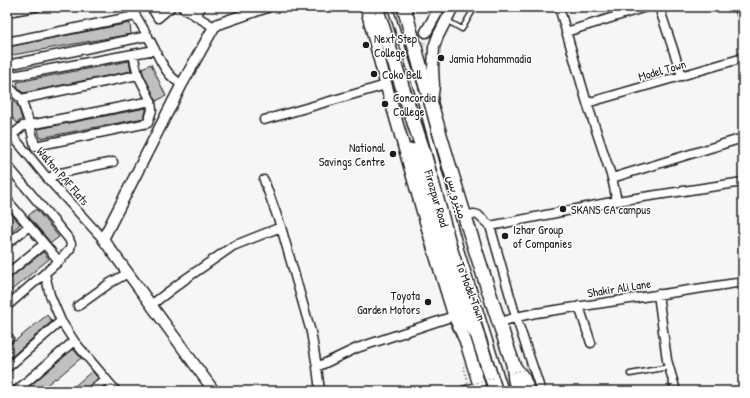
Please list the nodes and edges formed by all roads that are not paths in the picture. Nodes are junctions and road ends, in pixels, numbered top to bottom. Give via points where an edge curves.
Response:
1 (36, 7) edge
2 (131, 7) edge
3 (151, 7) edge
4 (171, 7) edge
5 (182, 7) edge
6 (201, 7) edge
7 (267, 7) edge
8 (366, 7) edge
9 (376, 7) edge
10 (390, 7) edge
11 (404, 7) edge
12 (440, 7) edge
13 (453, 7) edge
14 (475, 7) edge
15 (559, 7) edge
16 (646, 7) edge
17 (659, 7) edge
18 (738, 7) edge
19 (7, 12) edge
20 (135, 16) junction
21 (196, 16) junction
22 (446, 20) junction
23 (743, 20) edge
24 (214, 27) junction
25 (426, 32) tunnel mouth
26 (566, 32) junction
27 (148, 36) junction
28 (7, 42) edge
29 (155, 50) junction
30 (133, 54) junction
31 (743, 58) edge
32 (7, 64) edge
33 (138, 76) junction
34 (682, 76) junction
35 (7, 77) edge
36 (182, 84) junction
37 (7, 85) edge
38 (386, 85) junction
39 (21, 99) junction
40 (150, 101) junction
41 (587, 103) junction
42 (432, 106) junction
43 (264, 120) dead end
44 (30, 125) junction
45 (9, 132) edge
46 (743, 138) edge
47 (412, 149) tunnel mouth
48 (113, 162) dead end
49 (7, 165) edge
50 (612, 178) junction
51 (48, 179) junction
52 (264, 180) dead end
53 (743, 182) edge
54 (617, 201) junction
55 (9, 205) edge
56 (464, 216) junction
57 (29, 226) junction
58 (490, 226) junction
59 (281, 227) junction
60 (103, 239) junction
61 (7, 244) edge
62 (44, 244) junction
63 (445, 260) junction
64 (59, 261) junction
65 (128, 273) junction
66 (7, 274) edge
67 (45, 274) junction
68 (743, 282) edge
69 (658, 294) junction
70 (151, 305) junction
71 (7, 306) edge
72 (78, 306) dead end
73 (579, 306) junction
74 (454, 316) junction
75 (516, 317) junction
76 (61, 321) junction
77 (499, 323) junction
78 (465, 340) junction
79 (479, 340) junction
80 (74, 341) junction
81 (591, 344) dead end
82 (513, 364) junction
83 (317, 367) junction
84 (7, 368) edge
85 (669, 368) junction
86 (630, 374) dead end
87 (106, 379) junction
88 (473, 388) edge
89 (16, 391) edge
90 (91, 391) edge
91 (116, 391) edge
92 (214, 391) edge
93 (320, 391) edge
94 (496, 391) edge
95 (506, 391) edge
96 (518, 391) edge
97 (529, 391) edge
98 (541, 391) edge
99 (676, 391) edge

1 - 19 street
2 - 20 street
3 - 4 street via 158,18
5 - 21 street
6 - 21 street
7 - 24 street
8 - 38 main road, Firozpur Road
9 - 79 main road, Firozpur Road via 424,153
10 - 95 lane, میٹرو بس, bridge via 421,104 461,249
11 - 42 main road, Firozpur Road
12 - 25 street
13 - 22 street
14 - 22 lane via 462,29
15 - 26 street
16 - 26 street
17 - 34 street
18 - 23 street
20 - 27 street
20 - 28 street
21 - 24 street
22 - 42 street via 434,47
24 - 36 street
26 - 41 street
27 - 29 street
27 - 32 street
29 - 30 street
29 - 36 street via 169,74
30 - 33 street
30 - 35 street
31 - 34 street, Model Town
33 - 39 street
33 - 40 street
34 - 41 street, Model Town
36 - 60 street
37 - 39 street
38 - 43 street
38 - 74 main road, Firozpur Road
39 - 44 street
40 - 44 street
40 - 44 street via 152,110 148,123 35,146
41 - 50 street
42 - 56 main road, Firozpur Road
44 - 45 street
45 - 51 street, Walton PAF Flats
46 - 50 street
47 - 63 street
48 - 51 street via 56,174
49 - 64 street via 69,239 70,249
50 - 54 street
51 - 60 street, Walton PAF Flats
52 - 59 street
53 - 54 street
54 - 58 street
55 - 57 street
56 - 58 street via 478,215
56 - 77 main road, Firozpur Road
57 - 61 street
57 - 62 street
58 - 75 street
59 - 70 street via 233,246
59 - 83 street
60 - 65 street
62 - 64 street
62 - 66 street
63 - 78 street, To Model Town
63 - 79 street, To Model Town via 466,321
64 - 67 street
65 - 70 street
65 - 72 street
67 - 71 street
67 - 76 street via 50,295
68 - 69 street, Shakir Ali Lane
69 - 73 street, Shakir Ali Lane
69 - 85 street
70 - 92 street
73 - 75 street, Shakir Ali Lane
73 - 81 street
74 - 78 main road, Firozpur Road
74 - 83 street via 357,348
75 - 77 street, Shakir Ali Lane
75 - 98 street
76 - 80 street
76 - 84 street
77 - 82 main road, Firozpur Road
78 - 88 main road, Firozpur Road
79 - 94 main road, Firozpur Road
80 - 87 street
80 - 89 street
82 - 96 main road, Firozpur Road
82 - 97 main road, Firozpur Road via 524,378
83 - 93 street
85 - 86 lane
85 - 99 street
87 - 90 street
87 - 91 street

